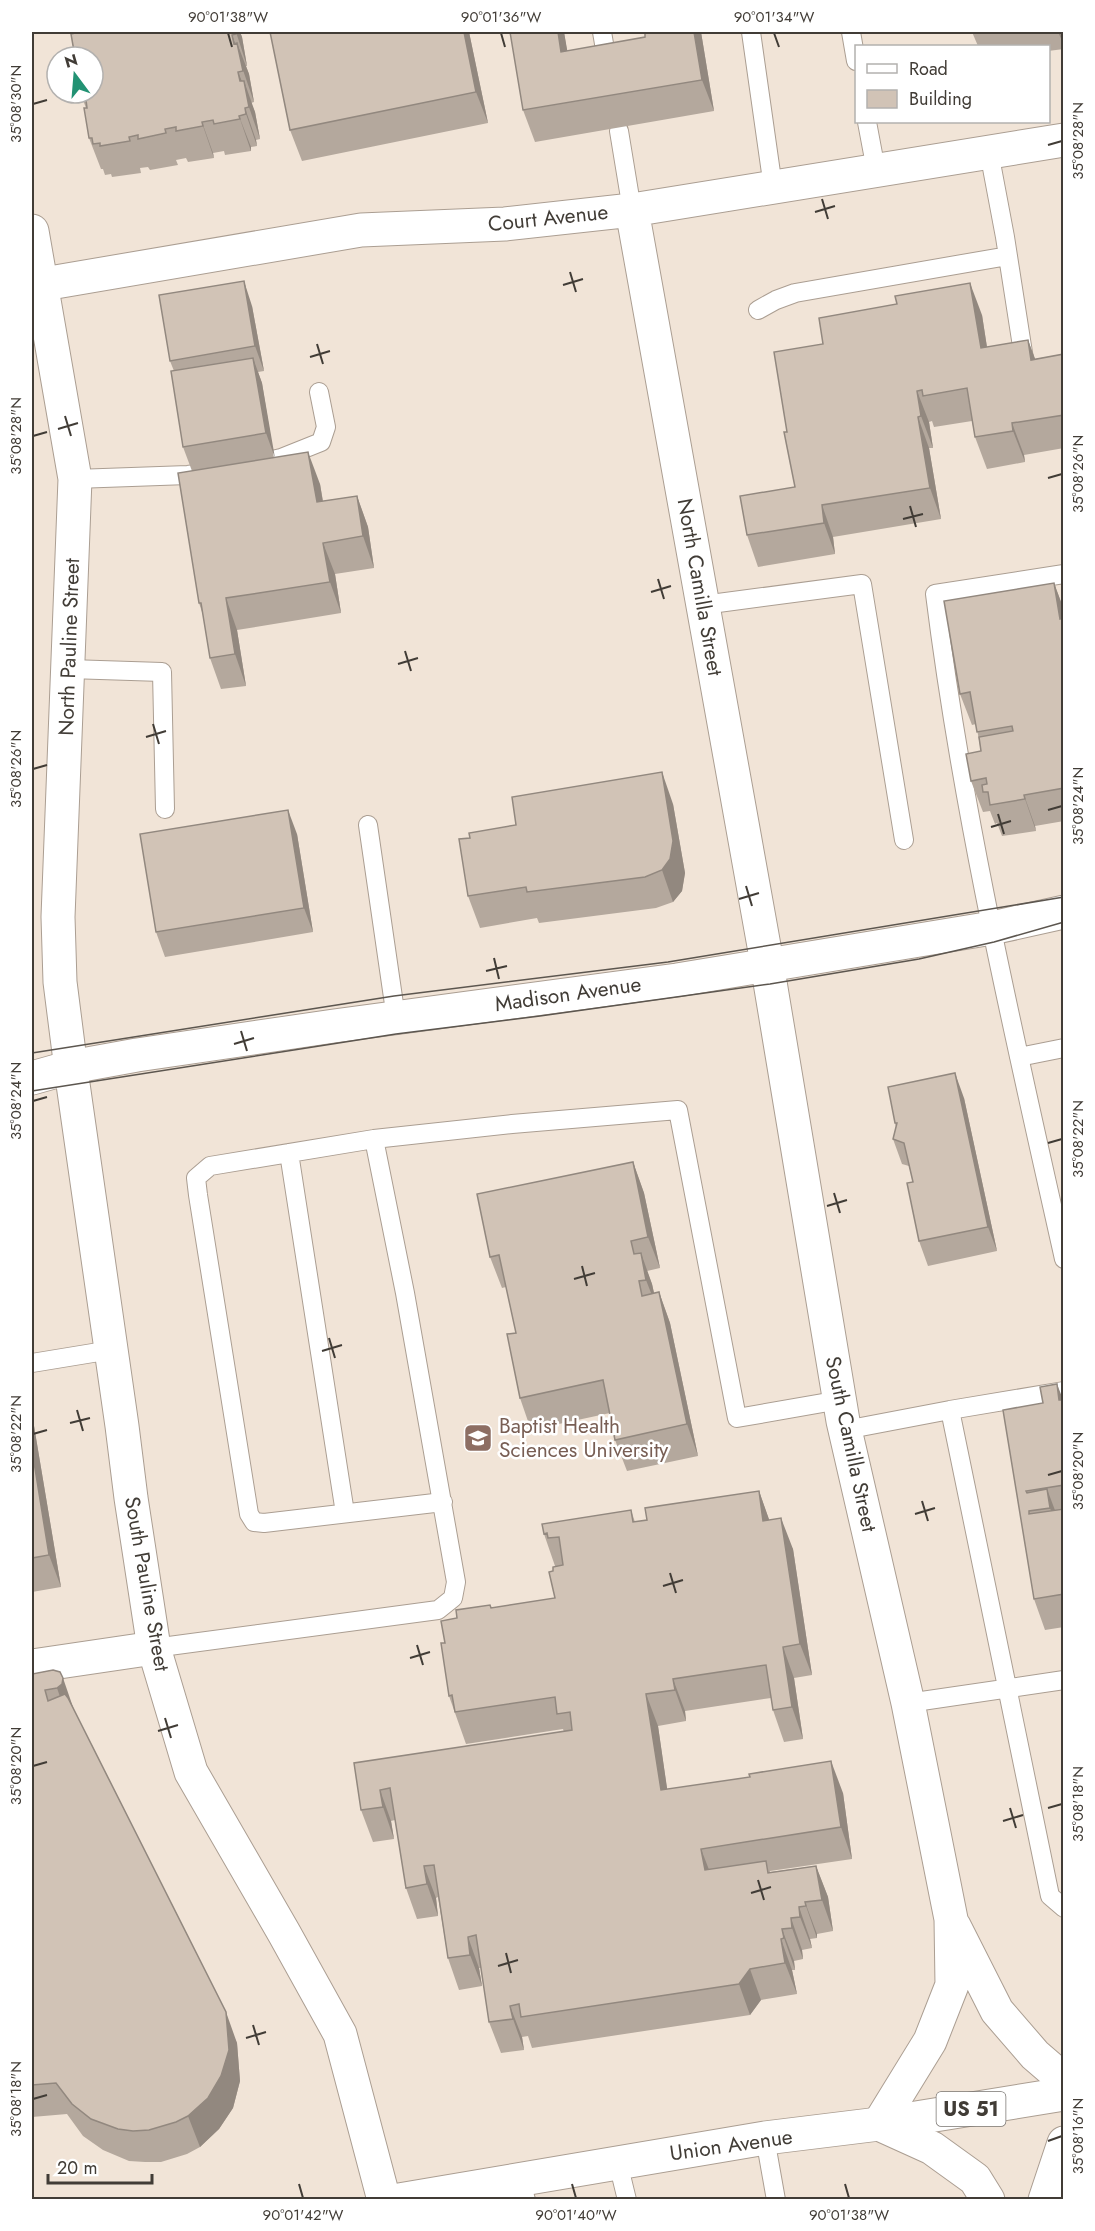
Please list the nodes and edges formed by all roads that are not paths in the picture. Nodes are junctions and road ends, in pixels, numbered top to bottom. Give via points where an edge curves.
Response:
1 (602, 32) edge
2 (751, 32) edge
3 (851, 32) edge
4 (855, 55) edge
5 (608, 67) edge
6 (867, 123) edge
7 (619, 131) dead end
8 (1064, 140) edge
9 (988, 152) junction
10 (876, 170) junction
11 (773, 187) junction
12 (632, 210) junction
13 (32, 231) edge
14 (1008, 256) junction
15 (36, 285) edge
16 (758, 310) dead end
17 (1024, 359) edge
18 (319, 392) dead end
19 (248, 465) edge
20 (218, 470) edge
21 (75, 479) junction
22 (1064, 574) edge
23 (703, 605) junction
24 (69, 669) junction
25 (165, 809) dead end
26 (368, 825) dead end
27 (904, 840) dead end
28 (1064, 912) edge
29 (992, 928) junction
30 (767, 965) junction
31 (396, 1018) junction
32 (1064, 1048) edge
33 (1019, 1057) junction
34 (32, 1067) edge
35 (71, 1067) junction
36 (32, 1078) edge
37 (374, 1139) junction
38 (289, 1153) junction
39 (1064, 1259) edge
40 (111, 1350) junction
41 (32, 1363) edge
42 (1064, 1391) edge
43 (950, 1410) junction
44 (842, 1415) junction
45 (443, 1502) junction
46 (345, 1514) junction
47 (154, 1648) junction
48 (32, 1666) edge
49 (1064, 1680) edge
50 (1006, 1687) junction
51 (908, 1703) junction
52 (1064, 1908) edge
53 (951, 1919) junction
54 (1064, 2080) edge
55 (1064, 2094) edge
56 (879, 2124) junction
57 (765, 2138) junction
58 (1064, 2143) edge
59 (618, 2163) junction
60 (523, 2189) edge
61 (384, 2199) edge
62 (399, 2199) edge
63 (627, 2199) edge
64 (776, 2199) edge
65 (988, 2199) edge
66 (1045, 2199) edge

1 - 5 lane
2 - 11 lane
3 - 4 lane
6 - 10 lane
7 - 12 lane
8 - 9 street, Court Avenue
9 - 10 street, Court Avenue
9 - 14 lane
10 - 11 street, Court Avenue
11 - 12 street, Court Avenue
12 - 15 street, Court Avenue via 505,224 361,230
12 - 23 street, North Camilla Street
13 - 15 street, North Pauline Street
14 - 16 lane via 795,293
14 - 17 lane
15 - 21 street, North Pauline Street
18 - 19 lane via 326,427 321,442 281,458
20 - 21 lane via 188,475
21 - 24 street, North Pauline Street
22 - 29 lane via 935,594 968,811
23 - 27 lane via 862,584
23 - 30 street, North Camilla Street
24 - 25 lane via 162,672
24 - 35 street, North Pauline Street via 58,917 60,982
26 - 31 lane
28 - 29 street, Madison Avenue
29 - 30 street, Madison Avenue
29 - 33 lane
30 - 31 street, Madison Avenue
30 - 44 street, South Camilla Street
31 - 35 street, Madison Avenue
32 - 33 lane
33 - 39 lane
34 - 35 street, Madison Avenue
35 - 36 street, Madison Avenue
35 - 40 street, South Pauline Street
37 - 38 lane
37 - 44 lane via 678,1110 737,1418
37 - 45 lane
38 - 46 lane
38 - 46 lane via 210,1166 196,1178 200,1207 249,1514 254,1522 264,1523
40 - 41 lane
40 - 47 street, South Pauline Street
42 - 43 lane
43 - 44 lane
43 - 50 lane
44 - 51 street, South Camilla Street
45 - 46 lane
45 - 47 lane via 456,1582 453,1598 438,1610
47 - 48 street
47 - 61 street, South Pauline Street via 191,1772 340,2034
49 - 50 lane
50 - 51 lane
50 - 52 lane via 1050,1896
51 - 53 street, South Camilla Street
53 - 54 street, South Camilla Street via 997,2011 1035,2055
53 - 56 street, South Camilla Street via 952,1985 930,2041
55 - 56 street, Union Avenue / US 51
56 - 57 street, Union Avenue / US 51
56 - 65 street via 932,2148 975,2179
57 - 59 street, Union Avenue / US 51
57 - 64 lane
58 - 66 street
59 - 60 street, Union Avenue / US 51
59 - 63 lane
60 - 62 street, Union Avenue / US 51

